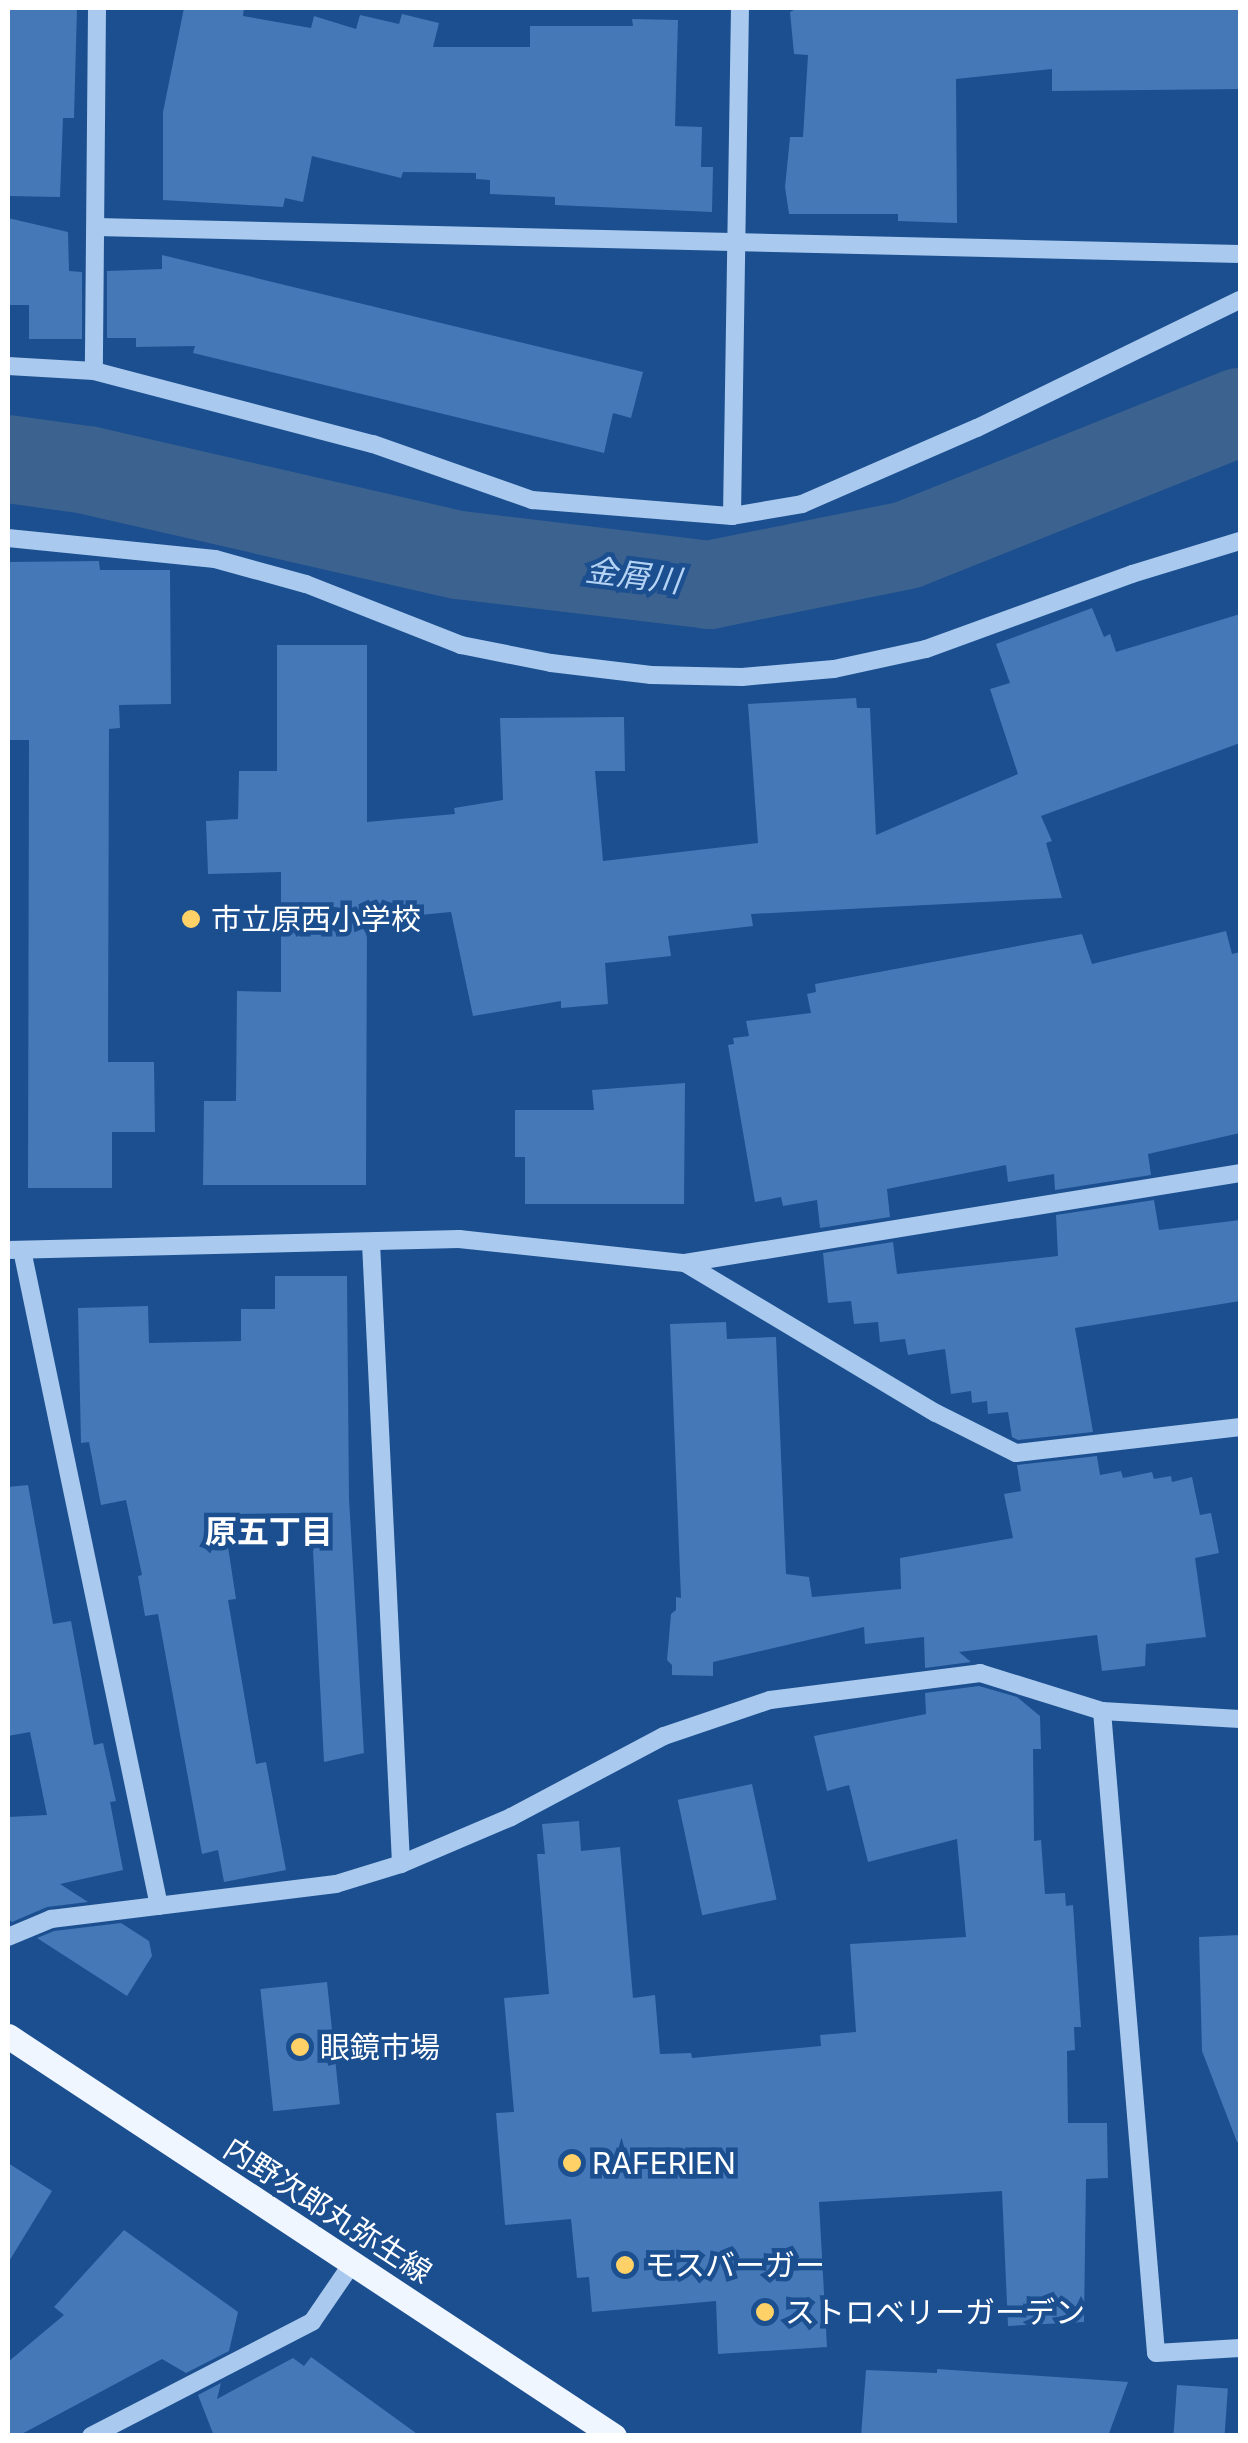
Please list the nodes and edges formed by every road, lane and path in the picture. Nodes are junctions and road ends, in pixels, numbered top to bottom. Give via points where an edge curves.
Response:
1 (97, 8) edge
2 (740, 8) edge
3 (96, 228) junction
4 (737, 244) junction
5 (1240, 254) edge
6 (1240, 300) edge
7 (8, 366) edge
8 (94, 371) junction
9 (732, 516) junction
10 (8, 538) edge
11 (1240, 542) edge
12 (1240, 1173) edge
13 (371, 1243) junction
14 (15, 1250) edge
15 (684, 1264) junction
16 (1240, 1427) edge
17 (1102, 1711) junction
18 (1240, 1720) edge
19 (401, 1864) junction
20 (159, 1906) junction
21 (8, 1938) edge
22 (8, 2036) edge
23 (351, 2265) junction
24 (1240, 2348) edge
25 (91, 2436) edge
26 (614, 2436) edge

1 - 3 street
2 - 4 street
3 - 4 street
3 - 8 street
4 - 5 street
4 - 9 street
6 - 9 street via 802,504
7 - 8 street
8 - 9 street via 372,444 532,500
10 - 11 street via 215,560 306,584 462,645 551,663 651,675 742,676 834,669 926,649
12 - 15 street
13 - 14 street
13 - 15 street via 460,1239
13 - 19 street
14 - 20 street
15 - 16 street via 1016,1453
17 - 18 street
17 - 19 street via 980,1673 770,1700 664,1736 511,1817
17 - 24 street via 1156,2353
19 - 20 street via 336,1884
20 - 21 street via 52,1919
22 - 23 main road, 内野次郎丸弥生線
23 - 25 street via 312,2322
23 - 26 main road, 内野次郎丸弥生線

